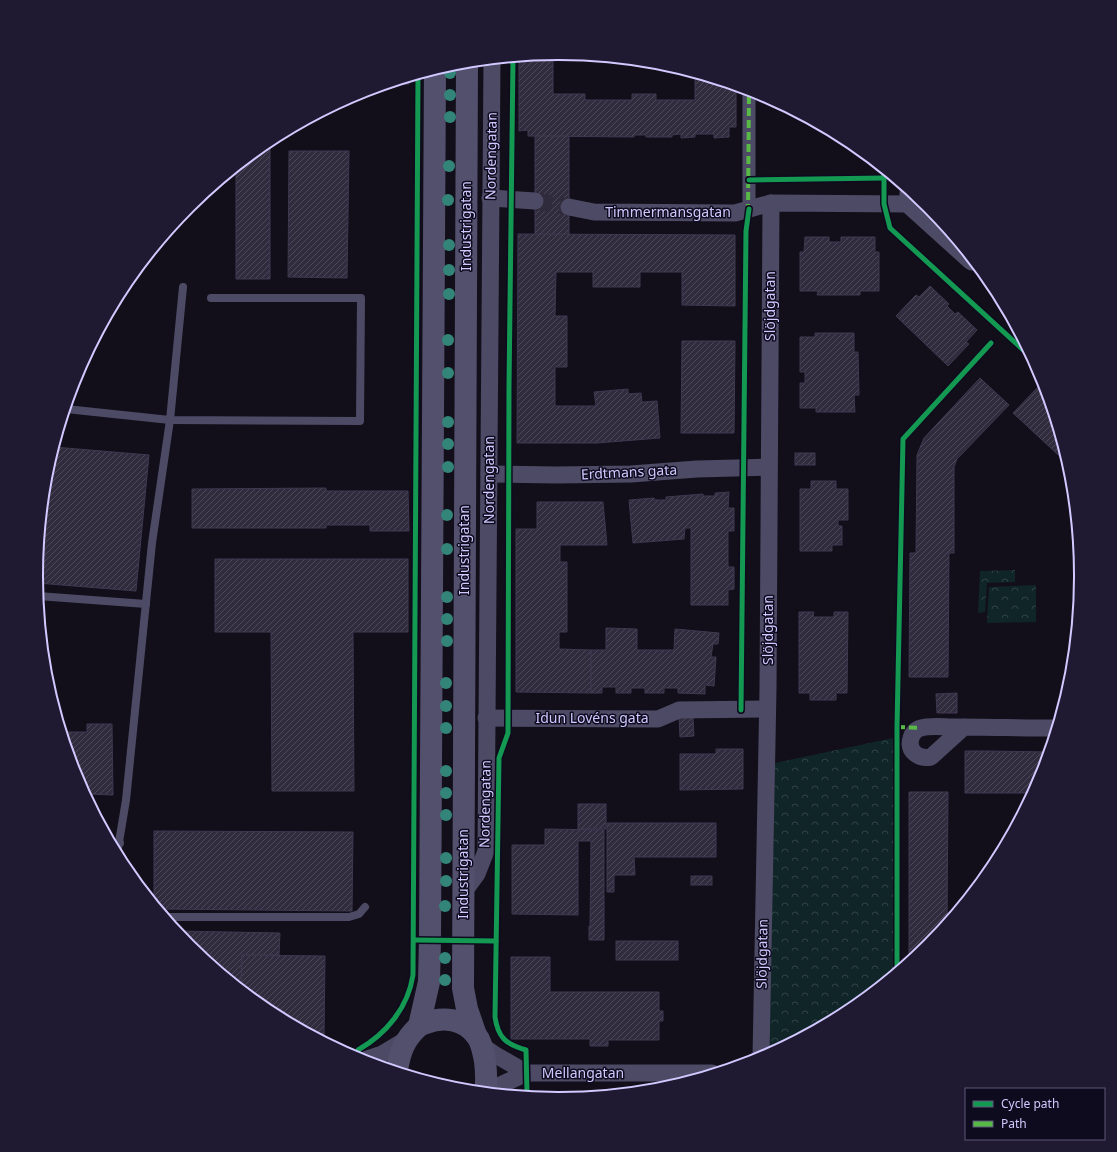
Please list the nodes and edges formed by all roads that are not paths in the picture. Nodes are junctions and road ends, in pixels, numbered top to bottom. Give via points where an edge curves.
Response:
1 (492, 65) edge
2 (467, 69) edge
3 (435, 76) edge
4 (749, 97) edge
5 (490, 198) junction
6 (909, 198) edge
7 (535, 201) tunnel mouth
8 (771, 204) junction
9 (569, 207) tunnel mouth
10 (749, 209) junction
11 (183, 287) dead end
12 (211, 298) dead end
13 (70, 409) edge
14 (170, 420) junction
15 (769, 467) junction
16 (489, 474) junction
17 (44, 596) edge
18 (146, 604) junction
19 (767, 709) junction
20 (486, 718) junction
21 (964, 727) dead end
22 (1051, 728) edge
23 (116, 841) edge
24 (463, 893) junction
25 (365, 907) dead end
26 (172, 917) edge
27 (413, 1032) junction
28 (479, 1040) junction
29 (761, 1050) edge
30 (374, 1057) edge
31 (398, 1065) edge
32 (527, 1073) junction
33 (695, 1073) edge
34 (484, 1086) edge
35 (496, 1087) edge

1 - 5 street, Nordengatan
2 - 24 main road, Industrigatan
3 - 27 main road via 430,940 429,982
4 - 10 street
5 - 7 street
5 - 16 street, Nordengatan
6 - 8 street, Timmermansgatan
8 - 10 street, Timmermansgatan
8 - 15 street, Slöjdgatan
9 - 10 street, Timmermansgatan via 594,212 735,213
11 - 14 lane
12 - 14 lane via 361,298 360,421
13 - 14 lane
14 - 18 lane
15 - 16 street, Erdtmans gata via 630,474
15 - 19 street, Slöjdgatan
16 - 20 street, Nordengatan
17 - 18 lane
18 - 23 lane via 126,800
19 - 20 street, Idun Lovéns gata via 679,710 658,719
19 - 29 street, Slöjdgatan
20 - 24 street, Nordengatan via 486,851 477,874
21 - 22 street
24 - 28 main road, Industrigatan via 463,988 467,1010
25 - 26 lane via 359,914 349,917
27 - 28 main road via 434,1020 452,1020 464,1024
27 - 30 street via 382,1054
27 - 31 main road via 400,1053
28 - 32 street, Mellangatan via 494,1054
28 - 34 main road, Industrigatan via 486,1070
32 - 33 street, Mellangatan
32 - 35 street, Mellangatan

